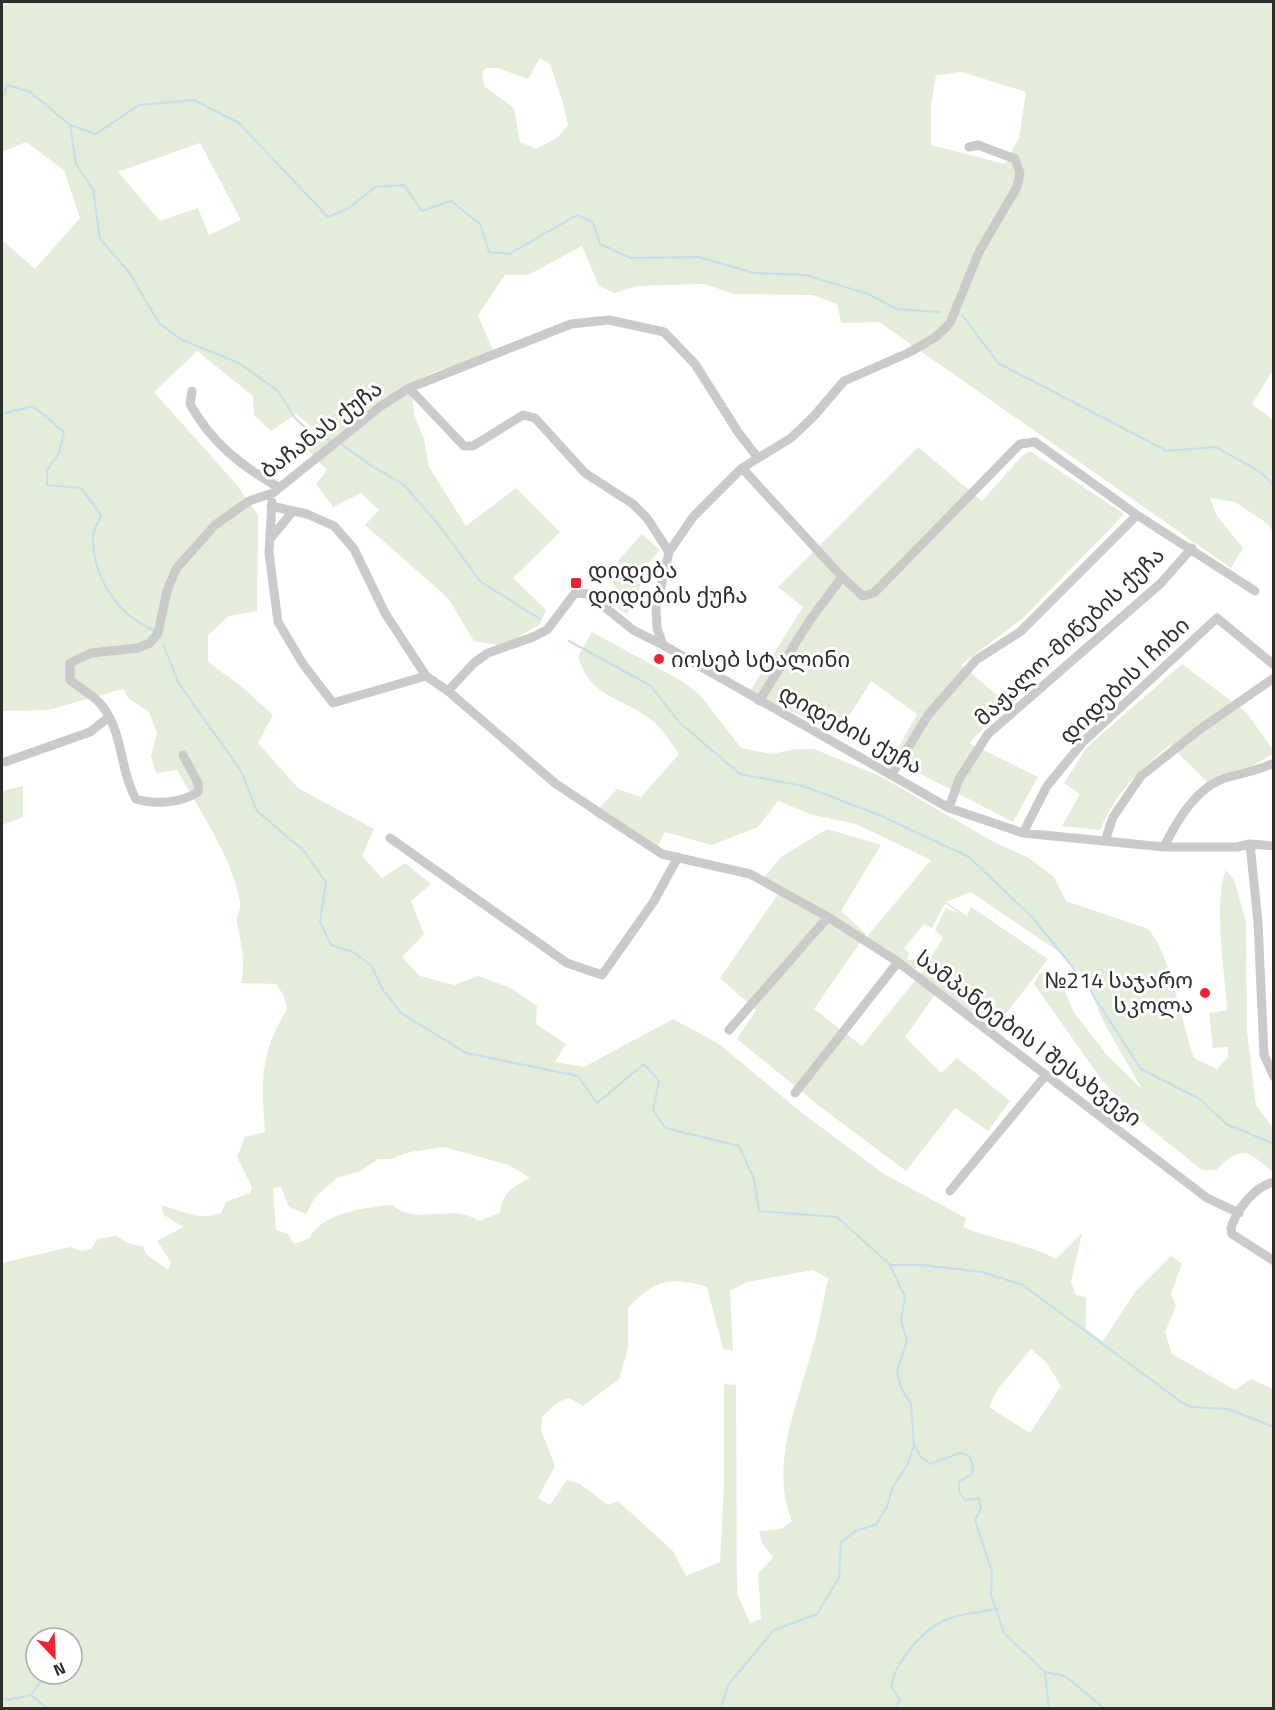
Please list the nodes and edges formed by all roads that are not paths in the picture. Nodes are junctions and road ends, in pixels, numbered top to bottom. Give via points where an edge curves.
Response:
1 (969, 147) dead end
2 (409, 388) junction
3 (192, 391) dead end
4 (758, 458) junction
5 (742, 468) junction
6 (276, 490) junction
7 (272, 506) junction
8 (293, 511) junction
9 (1137, 515) junction
10 (270, 539) junction
11 (1192, 548) junction
12 (669, 552) junction
13 (842, 577) junction
14 (1255, 591) dead end
15 (663, 645) junction
16 (1274, 664) edge
17 (426, 676) junction
18 (1274, 678) edge
19 (448, 691) junction
20 (759, 701) junction
21 (109, 717) junction
22 (183, 755) dead end
23 (5, 762) dead end
24 (1274, 763) edge
25 (892, 774) junction
26 (949, 808) junction
27 (1023, 833) junction
28 (390, 838) dead end
29 (1105, 841) junction
30 (1250, 844) junction
31 (1274, 846) edge
32 (1164, 847) junction
33 (678, 857) junction
34 (828, 917) junction
35 (898, 962) junction
36 (729, 1030) dead end
37 (1046, 1074) junction
38 (1274, 1077) edge
39 (795, 1093) dead end
40 (1274, 1182) edge
41 (950, 1191) dead end
42 (1239, 1213) junction
43 (1274, 1261) edge

1 - 4 street via 978,145 1015,159 1020,173 1017,187 979,252 950,323 936,337 908,353 844,381 791,438
2 - 4 street, ბაჩანას ქუჩა via 571,324 609,320 664,332 695,364
2 - 6 street, ბაჩანას ქუჩა
2 - 12 street via 464,446 473,446 523,415 535,418 585,474 633,504 647,518
3 - 6 street via 190,404 218,445
4 - 5 street
5 - 12 street via 693,517
5 - 13 street, მაჟალო-მიწების ქუჩა
6 - 7 street
6 - 21 street, ბაჩანას ქუჩა via 249,501 215,525 176,569 158,633 150,643 91,653 70,663 70,680 103,706
7 - 8 street
7 - 10 street
8 - 10 street
8 - 17 street via 334,526 354,549 385,613
9 - 11 street, მაჟალო-მიწების ქუჩა
9 - 13 street, მაჟალო-მიწების ქუჩა via 1035,442 1020,444 874,593 863,596
9 - 25 street via 1020,632 976,660 928,715
10 - 17 street via 278,622 333,703
11 - 14 street
11 - 26 street, მაჟალო-მიწების ქუჩა via 1161,583 988,734 959,779
12 - 15 street via 656,608
13 - 20 street
15 - 19 street, დიდების ქუჩა via 633,630 587,594 575,593 547,630 488,653
15 - 20 street, დიდების ქუჩა
16 - 27 street, დიდების I ჩიხი via 1217,618 1083,742 1047,786
17 - 19 street
18 - 29 street via 1142,776 1113,817
19 - 33 street, სამპანტების I შესახვევი via 556,784 662,854
20 - 25 street, დიდების ქუჩა
21 - 22 street, ბაჩანას ქუჩა via 127,784 136,799 149,803 189,798 198,792 198,783
21 - 23 street via 90,732
24 - 32 street via 1256,772 1222,779 1193,800 1174,824
25 - 26 street, დიდების ქუჩა
26 - 27 street, დიდების ქუჩა
27 - 29 street, დიდების ქუჩა
28 - 33 street via 567,963 602,975 654,901
29 - 32 street, დიდების ქუჩა
30 - 31 street, დიდების ქუჩა
30 - 32 street, დიდების ქუჩა
30 - 38 street via 1264,1055
33 - 34 street, სამპანტების I შესახვევი via 750,874
34 - 35 street, სამპანტების I შესახვევი
34 - 36 street
35 - 37 street, სამპანტების I შესახვევი
35 - 39 street
37 - 41 street
37 - 42 street, სამპანტების I შესახვევი via 1207,1198
40 - 42 street via 1262,1186
42 - 43 street via 1232,1233

